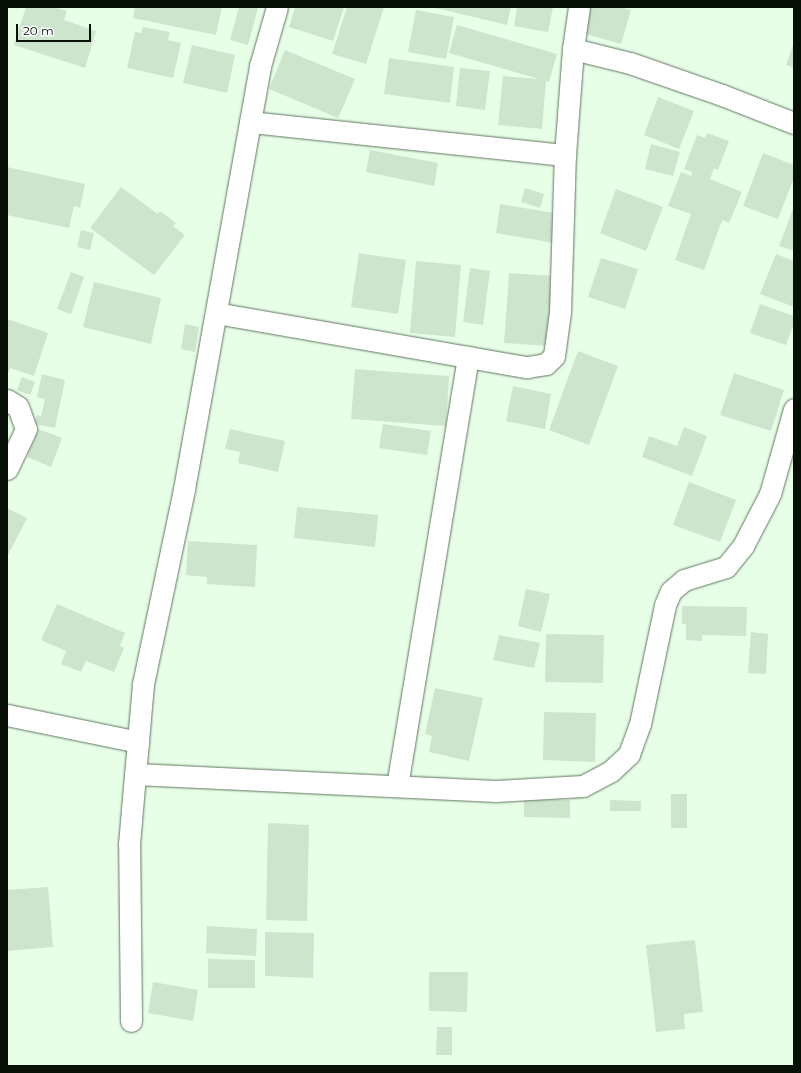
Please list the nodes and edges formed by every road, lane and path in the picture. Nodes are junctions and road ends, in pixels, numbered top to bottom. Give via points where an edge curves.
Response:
1 (277, 7) edge
2 (579, 7) edge
3 (573, 49) junction
4 (250, 122) junction
5 (794, 123) edge
6 (565, 155) junction
7 (216, 313) junction
8 (468, 357) junction
9 (7, 400) edge
10 (794, 409) edge
11 (7, 469) edge
12 (7, 715) edge
13 (138, 742) junction
14 (135, 774) junction
15 (397, 786) junction
16 (131, 1021) dead end

1 - 4 street via 260,66
2 - 3 street
3 - 5 street via 630,63
3 - 6 street
4 - 6 street
4 - 7 street
6 - 8 street via 560,312 554,356 546,364 527,367
7 - 8 street
7 - 13 street via 184,489 143,684
8 - 15 street
9 - 11 street via 18,407 26,429
10 - 15 street via 770,494 743,546 726,567 684,580 671,590 665,605 640,724 629,754 611,771 583,786 496,791
12 - 13 street
13 - 14 street
14 - 15 street
14 - 16 street via 129,844

